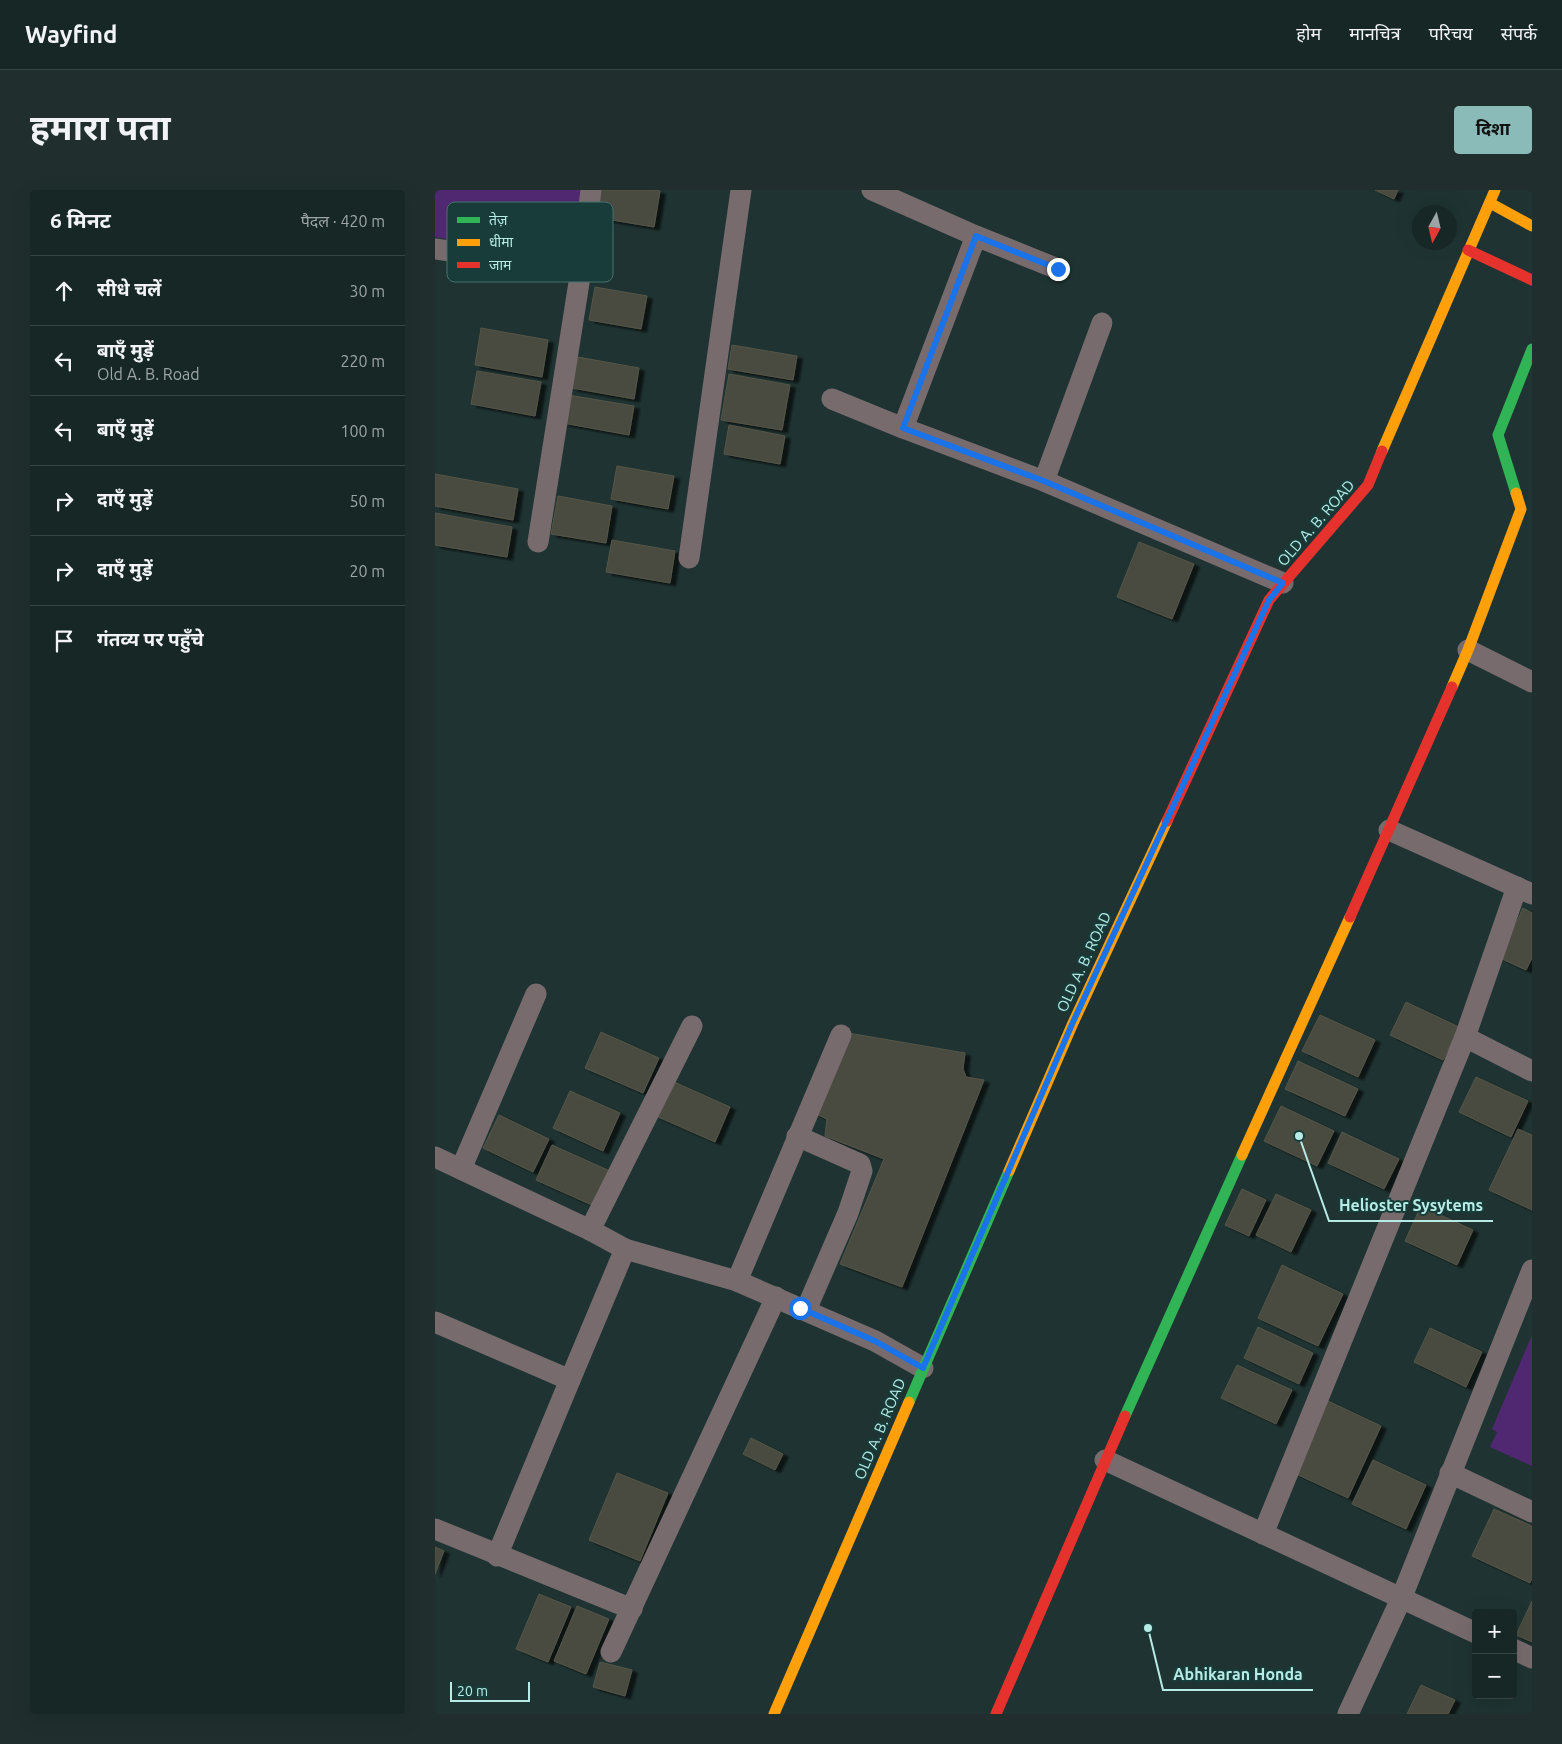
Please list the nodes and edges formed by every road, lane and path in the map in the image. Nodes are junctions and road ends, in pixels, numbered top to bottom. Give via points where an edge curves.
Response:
1 (741, 190) edge
2 (1495, 190) edge
3 (881, 192) edge
4 (1490, 203) junction
5 (1532, 226) edge
6 (976, 236) junction
7 (1469, 250) junction
8 (1058, 269) dead end
9 (1532, 280) edge
10 (579, 282) edge
11 (1102, 323) dead end
12 (1532, 349) edge
13 (832, 399) dead end
14 (903, 428) junction
15 (1044, 481) junction
16 (538, 542) dead end
17 (689, 558) dead end
18 (1283, 583) junction
19 (1468, 650) junction
20 (1532, 682) edge
21 (1389, 830) junction
22 (1524, 891) edge
23 (536, 994) dead end
24 (692, 1026) dead end
25 (841, 1035) dead end
26 (1465, 1037) junction
27 (1532, 1071) edge
28 (797, 1136) junction
29 (435, 1157) edge
30 (461, 1168) junction
31 (590, 1230) junction
32 (625, 1249) junction
33 (1532, 1270) edge
34 (737, 1281) junction
35 (776, 1298) junction
36 (806, 1310) junction
37 (435, 1322) edge
38 (923, 1368) junction
39 (570, 1380) junction
40 (1105, 1460) junction
41 (1450, 1473) junction
42 (1532, 1512) edge
43 (435, 1529) edge
44 (1263, 1534) junction
45 (497, 1556) junction
46 (1401, 1599) junction
47 (632, 1609) junction
48 (1472, 1630) edge
49 (1517, 1651) edge
50 (611, 1652) dead end
51 (1532, 1658) edge
52 (774, 1714) edge
53 (996, 1714) edge
54 (1348, 1714) edge

1 - 17 street
2 - 4 main road
3 - 6 street
4 - 5 main road
4 - 7 main road, OLD A. B. ROAD
6 - 8 street
6 - 14 street
7 - 9 main road
7 - 18 main road, OLD A. B. ROAD via 1369,485
10 - 16 street
11 - 15 street
12 - 19 main road via 1498,435 1521,509
13 - 14 street
14 - 15 street
15 - 18 street
18 - 38 main road, OLD A. B. ROAD via 1269,600 1073,1022
19 - 20 street
19 - 21 main road
21 - 22 street
21 - 40 main road
22 - 26 street
23 - 30 street
24 - 31 street
25 - 28 street
26 - 27 street
26 - 44 street
28 - 34 street
28 - 36 street via 860,1164 861,1171 848,1212
29 - 30 street
30 - 31 street
31 - 32 street
32 - 34 street
32 - 39 street
33 - 41 street
34 - 35 street
35 - 36 street
35 - 47 street
36 - 38 street via 875,1341
37 - 39 street
38 - 52 main road, OLD A. B. ROAD
39 - 45 street
40 - 44 street
40 - 53 main road
41 - 42 street
41 - 46 street
43 - 45 street
44 - 46 street
45 - 47 street
46 - 48 street
46 - 54 street
47 - 50 street
49 - 51 street

